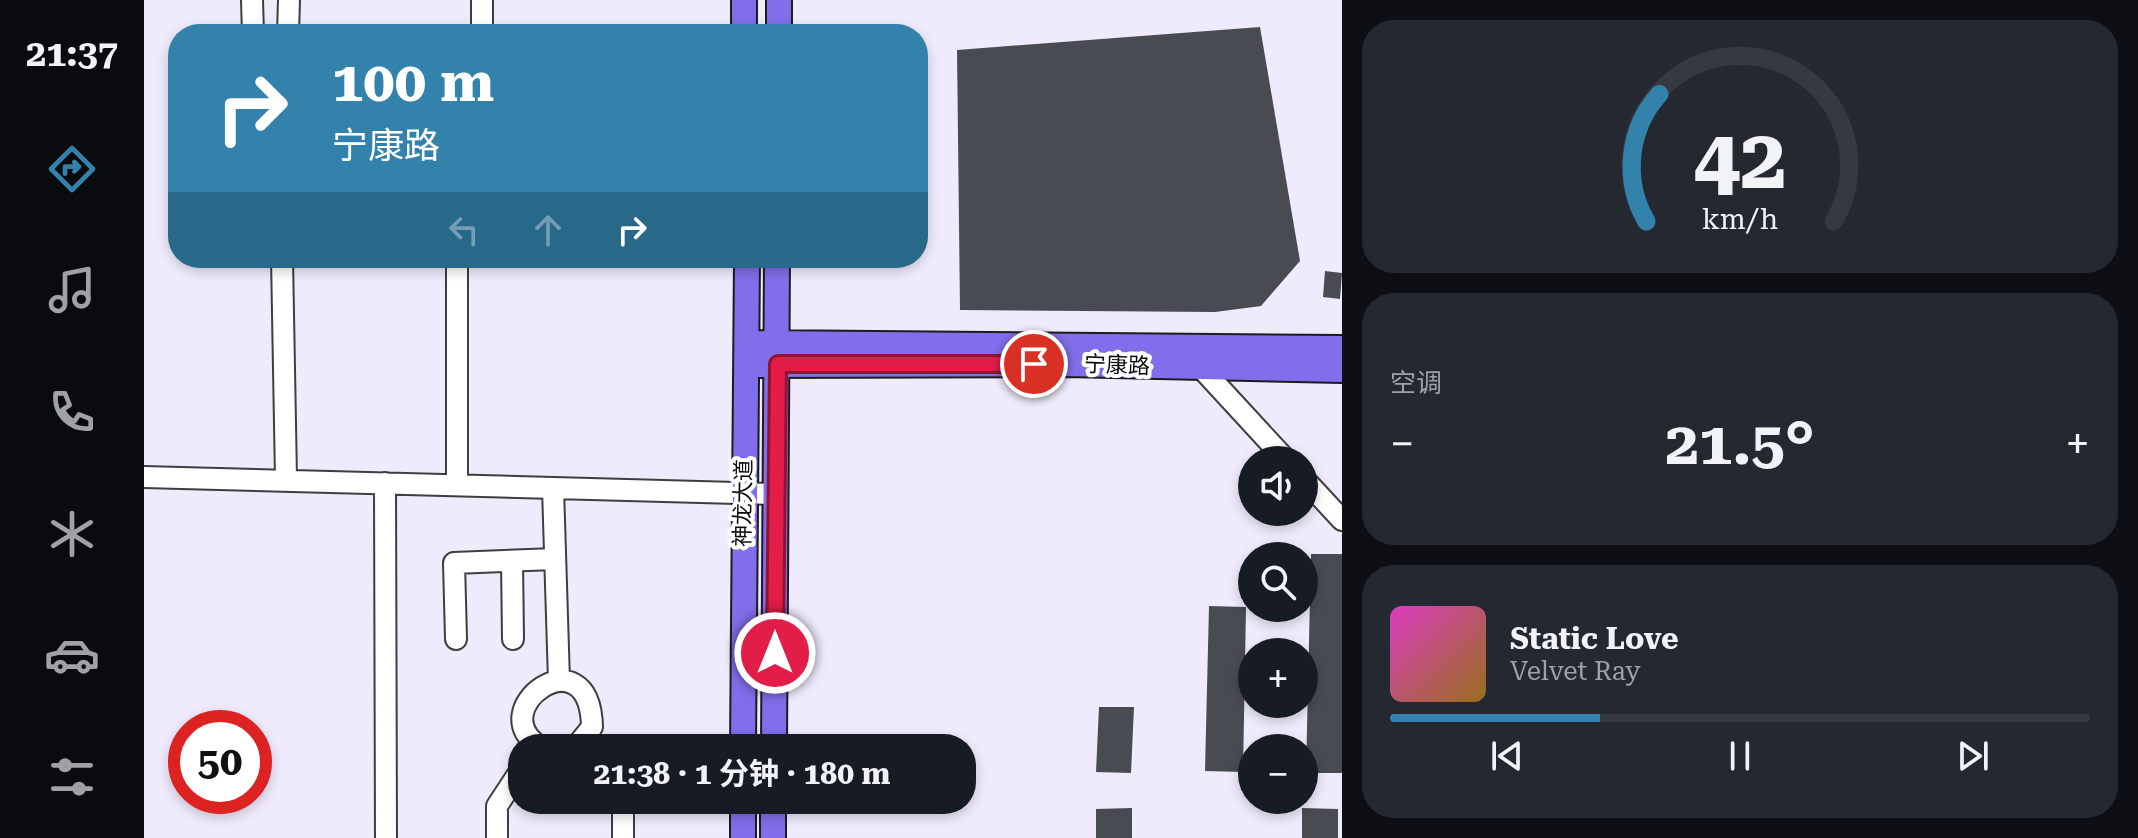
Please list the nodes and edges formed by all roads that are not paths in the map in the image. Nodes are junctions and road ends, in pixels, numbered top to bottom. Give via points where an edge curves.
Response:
1 (252, 0) edge
2 (289, 0) edge
3 (482, 0) edge
4 (744, 0) edge
5 (779, 0) edge
6 (253, 24) edge
7 (288, 24) edge
8 (482, 24) edge
9 (744, 24) edge
10 (779, 24) edge
11 (282, 268) edge
12 (457, 268) edge
13 (747, 268) edge
14 (777, 268) edge
15 (1183, 347) junction
16 (1342, 348) edge
17 (778, 353) junction
18 (748, 354) junction
19 (1200, 368) junction
20 (1342, 370) edge
21 (1273, 446) edge
22 (144, 477) edge
23 (286, 479) junction
24 (385, 483) junction
25 (457, 485) junction
26 (553, 488) junction
27 (743, 492) junction
28 (776, 494) junction
29 (1318, 494) edge
30 (1342, 520) edge
31 (555, 559) junction
32 (512, 561) junction
33 (456, 639) dead end
34 (513, 639) dead end
35 (559, 681) junction
36 (529, 734) edge
37 (588, 734) edge
38 (743, 734) edge
39 (774, 734) edge
40 (508, 789) edge
41 (623, 814) edge
42 (743, 814) edge
43 (773, 814) edge
44 (386, 838) edge
45 (497, 838) edge
46 (623, 838) edge
47 (743, 838) edge
48 (773, 838) edge

1 - 6 street
2 - 7 street
3 - 8 street
4 - 9 main road
5 - 10 main road
11 - 23 street
12 - 25 street
13 - 18 main road, 神龙大道
14 - 17 main road, 神龙大道
15 - 16 main road
15 - 17 main road
15 - 19 street
17 - 18 main road, 宁康路
17 - 19 main road, 宁康路
17 - 28 main road, 神龙大道
18 - 27 main road, 神龙大道
19 - 20 main road, 宁康路
19 - 21 street
22 - 23 street
23 - 24 street
24 - 25 street
24 - 44 street
25 - 26 street
26 - 27 street
26 - 31 street
27 - 28 street
27 - 38 main road, 神龙大道
28 - 39 main road, 神龙大道
29 - 30 street
31 - 32 street
31 - 35 street
32 - 33 street via 454,563
32 - 34 street
35 - 36 street via 534,689 524,705 523,725
35 - 37 street via 573,684 592,705
40 - 45 street via 497,806
41 - 46 street
42 - 47 main road
43 - 48 main road

